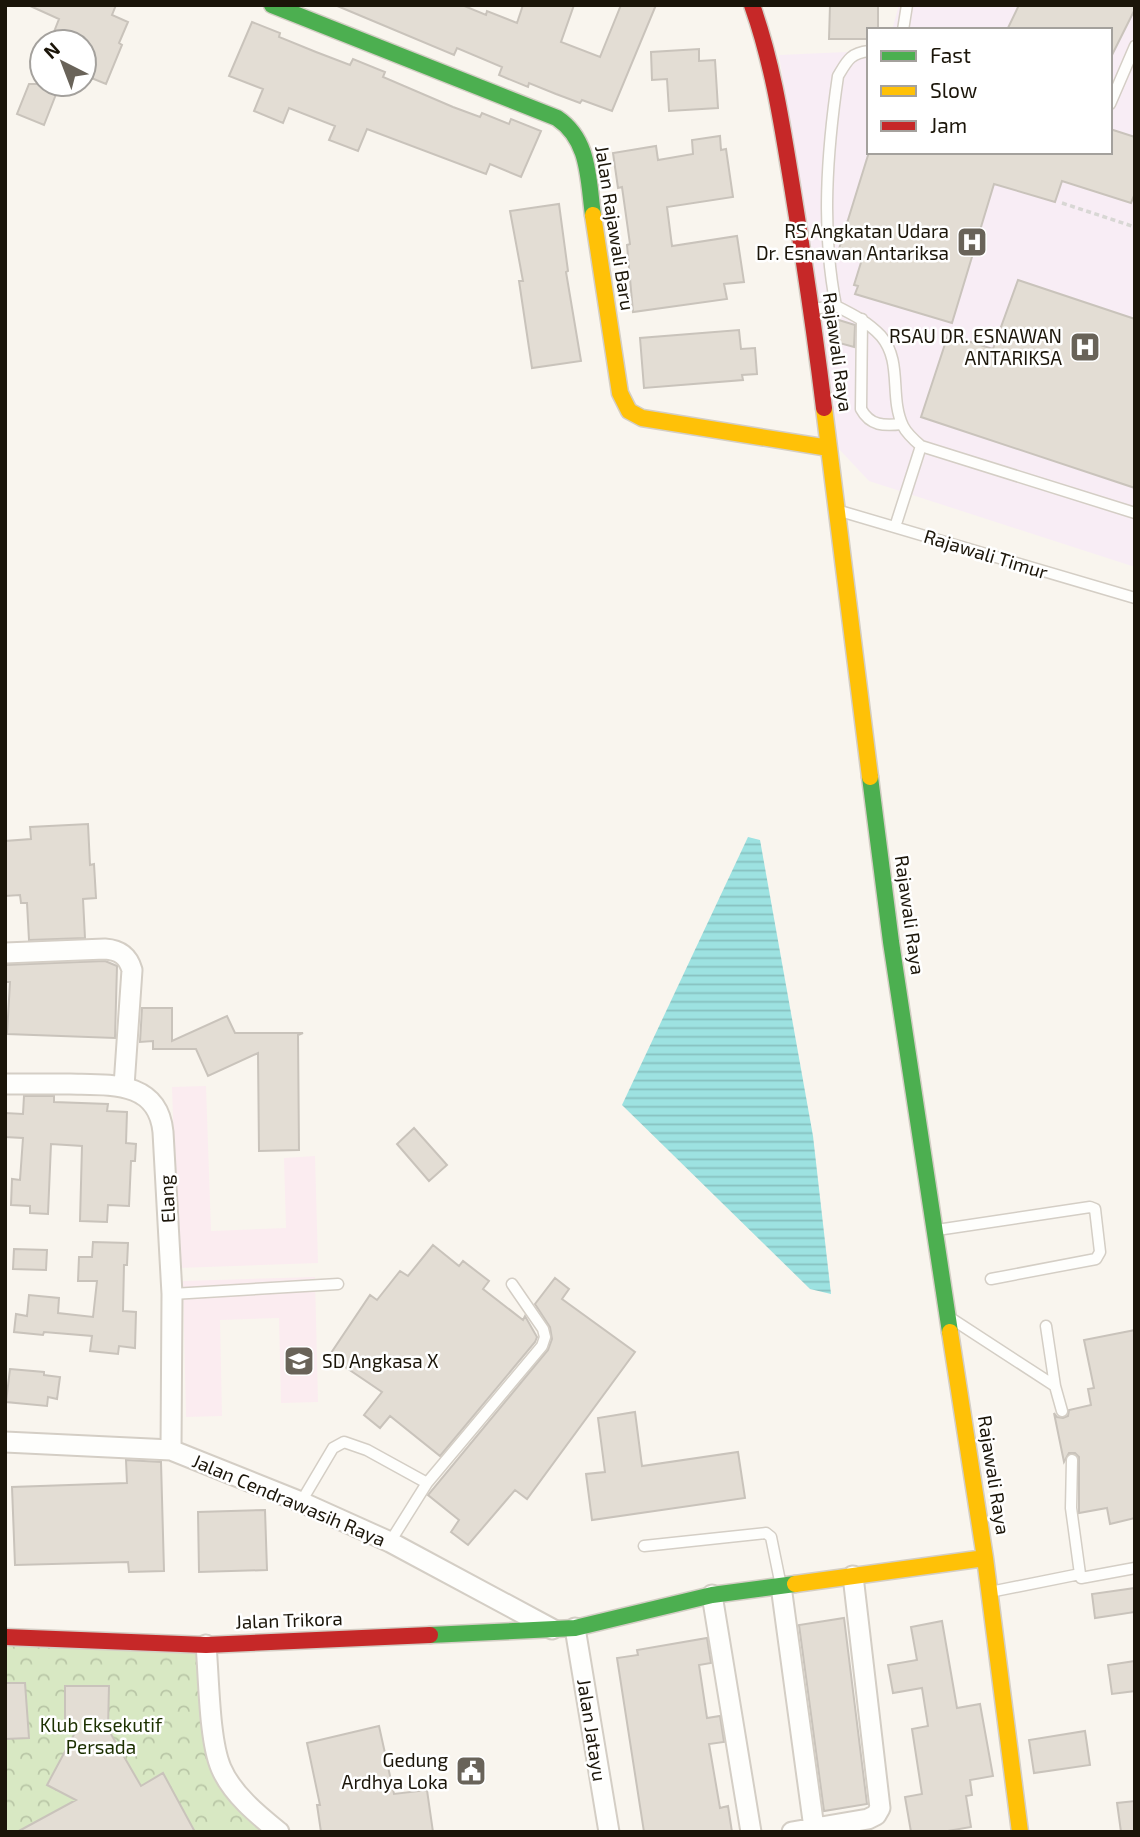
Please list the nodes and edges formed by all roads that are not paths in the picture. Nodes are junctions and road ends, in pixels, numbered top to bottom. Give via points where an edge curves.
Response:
1 (272, 5) edge
2 (752, 5) edge
3 (907, 5) edge
4 (903, 28) edge
5 (1135, 46) edge
6 (867, 51) edge
7 (1112, 99) edge
8 (836, 306) junction
9 (811, 309) junction
10 (862, 319) junction
11 (902, 424) junction
12 (921, 446) junction
13 (829, 448) junction
14 (838, 510) junction
15 (1135, 513) edge
16 (895, 527) junction
17 (1135, 598) edge
18 (5, 953) edge
19 (5, 1084) edge
20 (124, 1086) junction
21 (937, 1230) junction
22 (991, 1279) dead end
23 (338, 1284) dead end
24 (512, 1284) dead end
25 (172, 1294) junction
26 (948, 1317) junction
27 (1046, 1326) dead end
28 (1055, 1386) junction
29 (1062, 1411) dead end
30 (5, 1442) edge
31 (171, 1450) junction
32 (1072, 1460) dead end
33 (427, 1483) junction
34 (301, 1502) junction
35 (390, 1542) junction
36 (644, 1546) dead end
37 (985, 1558) junction
38 (1135, 1568) edge
39 (1080, 1574) junction
40 (853, 1576) junction
41 (781, 1586) junction
42 (989, 1592) junction
43 (712, 1595) junction
44 (575, 1628) junction
45 (553, 1630) junction
46 (5, 1637) edge
47 (206, 1645) junction
48 (814, 1828) junction
49 (279, 1832) edge
50 (609, 1832) edge
51 (751, 1832) edge
52 (792, 1832) edge
53 (1020, 1832) edge

1 - 13 street, Jalan Rajawali Baru via 551,115 573,131 584,153 620,393 629,411 642,418
2 - 9 street, Rajawali Raya via 781,118
3 - 4 lane
5 - 7 lane
6 - 8 lane via 847,62 836,91 827,193 828,259
8 - 9 lane
8 - 10 lane
9 - 13 street, Rajawali Raya
10 - 11 lane via 882,337 889,351
10 - 11 lane via 861,409 875,424
11 - 12 lane
12 - 15 lane
12 - 16 lane
13 - 14 street, Rajawali Raya
14 - 16 lane, Rajawali Timur
14 - 21 street, Rajawali Raya via 891,942
16 - 17 lane, Rajawali Timur
18 - 20 street via 105,949 125,956 132,970
19 - 20 street
20 - 25 street, Elang via 153,1104 162,1122
21 - 22 lane via 1095,1209 1100,1252 1096,1259
21 - 26 street, Rajawali Raya
23 - 25 lane
24 - 33 lane via 543,1329 542,1346
25 - 31 street, Elang
26 - 28 lane
26 - 37 street, Rajawali Raya
27 - 28 lane
28 - 29 lane
30 - 31 street, Jalan Cendrawasih Raya
31 - 34 street, Jalan Cendrawasih Raya
32 - 39 lane via 1071,1508
33 - 34 lane via 344,1442 333,1448
33 - 35 lane
34 - 35 street, Jalan Cendrawasih Raya
35 - 45 street, Jalan Cendrawasih Raya
36 - 41 lane via 766,1533 771,1537
37 - 40 street, Jalan Trikora
37 - 42 street, Rajawali Raya
38 - 39 lane via 1081,1578
39 - 42 lane
40 - 41 street, Jalan Trikora
40 - 48 street via 880,1808 868,1819
41 - 43 street, Jalan Trikora
41 - 48 street
42 - 53 street, Rajawali Raya
43 - 44 street, Jalan Trikora
43 - 51 street
44 - 45 street, Jalan Trikora
44 - 50 street, Jalan Jatayu
45 - 47 street, Jalan Trikora
46 - 47 street, Jalan Trikora
47 - 49 street via 216,1753 222,1770 234,1790
48 - 52 street

